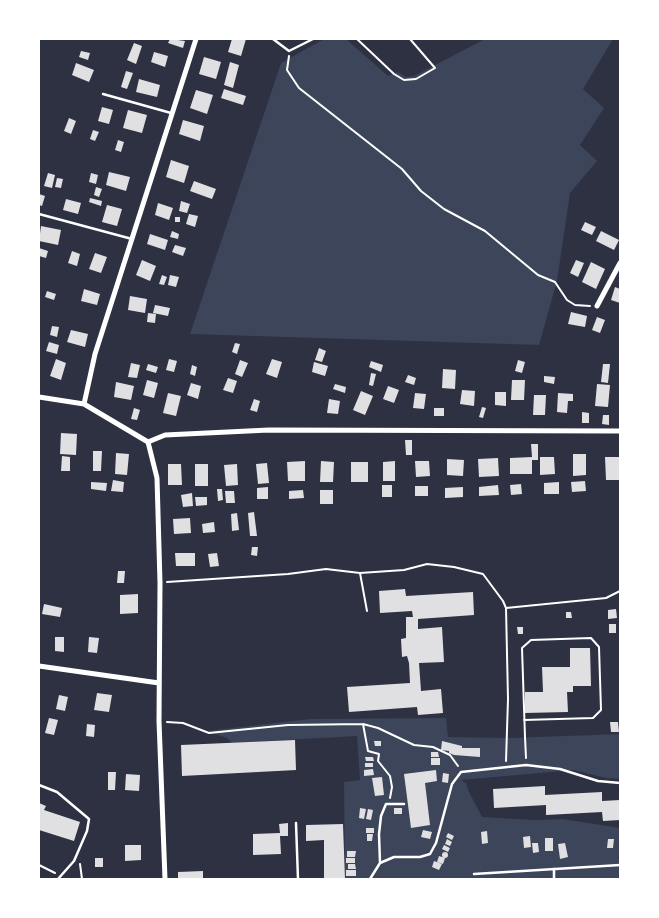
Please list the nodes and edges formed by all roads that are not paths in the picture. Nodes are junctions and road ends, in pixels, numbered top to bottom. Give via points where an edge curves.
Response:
1 (196, 39) edge
2 (273, 39) edge
3 (314, 39) edge
4 (102, 94) dead end
5 (173, 113) junction
6 (39, 214) edge
7 (133, 239) junction
8 (620, 263) edge
9 (597, 306) road end
10 (39, 397) edge
11 (84, 404) junction
12 (620, 431) edge
13 (148, 442) junction
14 (39, 666) edge
15 (159, 683) junction
16 (620, 783) edge
17 (39, 785) edge
18 (404, 804) dead end
19 (296, 823) dead end
20 (380, 863) junction
21 (620, 865) edge
22 (554, 869) junction
23 (474, 874) dead end
24 (58, 879) edge
25 (165, 879) edge
26 (298, 879) edge
27 (370, 879) edge
28 (554, 879) edge

1 - 5 street
2 - 3 lane via 289,51
4 - 5 lane
5 - 7 street
6 - 7 lane
7 - 11 street via 95,354
8 - 9 street
10 - 11 street
11 - 13 street
12 - 13 street via 270,430 165,435
13 - 15 street via 157,478
14 - 15 street
15 - 25 street
16 - 20 lane via 560,768 526,765 462,772 452,784 430,854 394,856
17 - 24 lane via 57,792 89,819 74,861
18 - 20 lane via 386,804 380,834
19 - 26 lane
20 - 27 lane
21 - 22 lane
22 - 23 lane
22 - 28 lane

